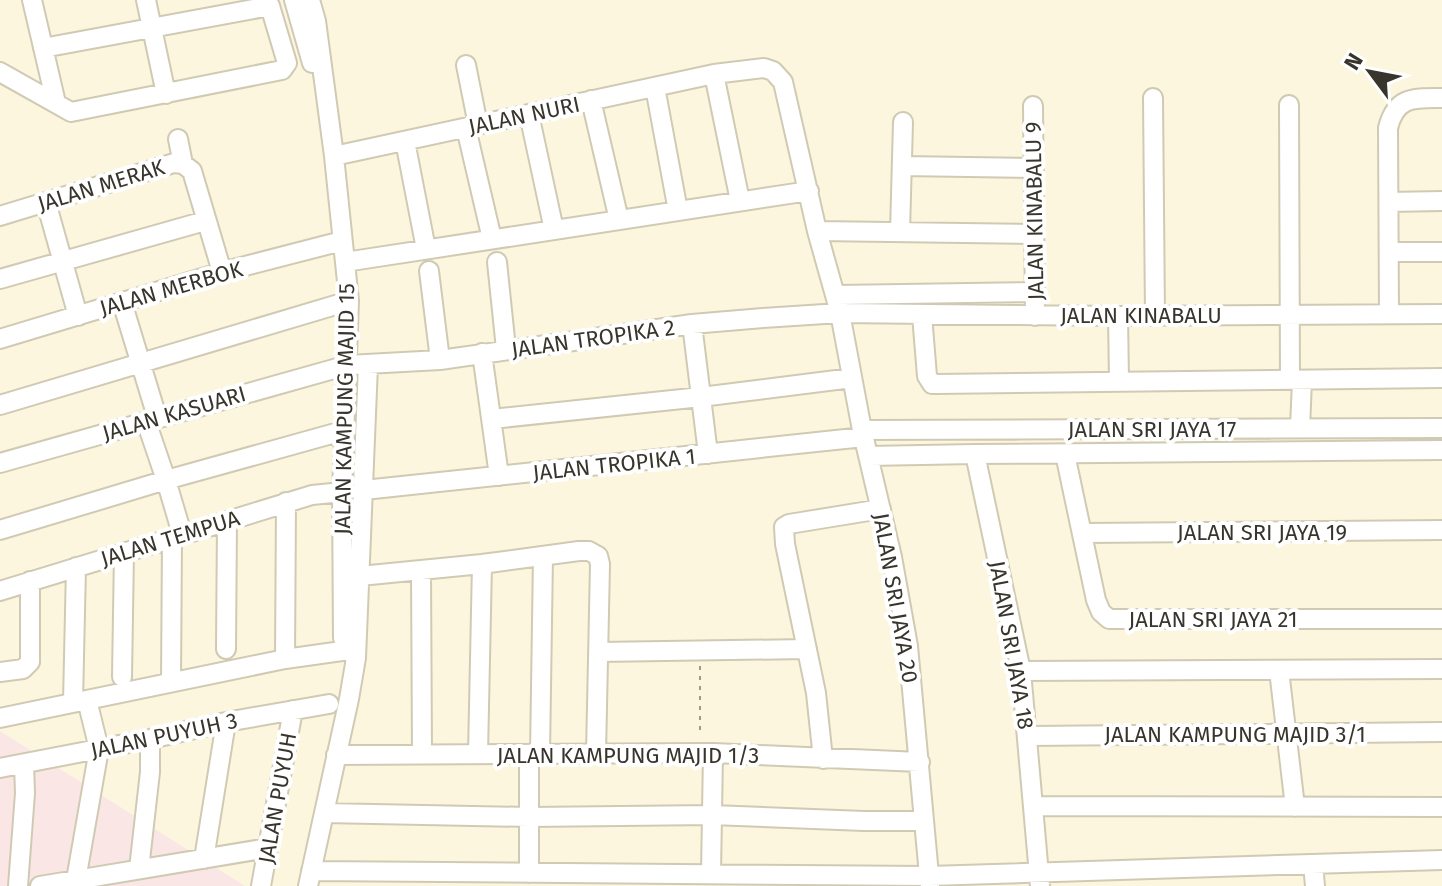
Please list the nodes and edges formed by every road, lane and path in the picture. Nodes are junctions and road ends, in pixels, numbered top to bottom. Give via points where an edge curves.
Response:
1 (32, 0) edge
2 (146, 0) edge
3 (294, 0) edge
4 (310, 0) edge
5 (152, 27) junction
6 (43, 48) junction
7 (466, 65) dead end
8 (0, 72) edge
9 (714, 74) junction
10 (655, 87) junction
11 (166, 94) junction
12 (1153, 98) dead end
13 (1442, 98) edge
14 (591, 100) junction
15 (56, 103) junction
16 (1289, 105) dead end
17 (1033, 106) dead end
18 (327, 112) junction
19 (529, 114) junction
20 (903, 122) dead end
21 (472, 126) junction
22 (178, 139) dead end
23 (405, 141) junction
24 (334, 156) junction
25 (183, 164) junction
26 (902, 166) junction
27 (1034, 168) junction
28 (809, 191) junction
29 (740, 201) junction
30 (1442, 201) edge
31 (46, 202) junction
32 (1389, 202) junction
33 (678, 211) junction
34 (0, 216) edge
35 (619, 220) junction
36 (205, 221) junction
37 (554, 230) junction
38 (817, 231) junction
39 (900, 232) junction
40 (1034, 234) junction
41 (492, 239) junction
42 (342, 241) junction
43 (426, 249) junction
44 (1390, 252) junction
45 (1442, 252) edge
46 (62, 261) junction
47 (345, 262) junction
48 (497, 262) dead end
49 (429, 271) dead end
50 (222, 272) junction
51 (0, 279) edge
52 (1035, 292) junction
53 (349, 301) junction
54 (122, 302) junction
55 (838, 304) junction
56 (1290, 314) junction
57 (1389, 314) junction
58 (1442, 314) edge
59 (922, 315) junction
60 (78, 316) junction
61 (1035, 316) junction
62 (1118, 316) junction
63 (1155, 316) junction
64 (692, 324) junction
65 (0, 339) edge
66 (506, 349) junction
67 (482, 353) junction
68 (440, 360) junction
69 (141, 363) junction
70 (348, 365) junction
71 (368, 365) junction
72 (852, 378) junction
73 (1442, 378) edge
74 (1296, 380) junction
75 (1119, 381) junction
76 (701, 397) junction
77 (0, 405) edge
78 (152, 419) junction
79 (492, 419) junction
80 (1300, 428) junction
81 (1442, 428) edge
82 (346, 430) junction
83 (863, 434) junction
84 (1442, 450) edge
85 (708, 454) junction
86 (975, 454) junction
87 (1065, 454) junction
88 (868, 456) junction
89 (0, 463) edge
90 (499, 476) junction
91 (166, 480) junction
92 (364, 490) junction
93 (342, 492) junction
94 (286, 502) junction
95 (881, 509) junction
96 (227, 521) junction
97 (0, 530) edge
98 (1442, 530) edge
99 (1083, 533) junction
100 (177, 536) junction
101 (124, 552) junction
102 (543, 556) junction
103 (482, 564) junction
104 (76, 567) junction
105 (421, 570) junction
106 (360, 576) junction
107 (30, 581) junction
108 (1, 587) edge
109 (1442, 619) edge
110 (226, 649) dead end
111 (807, 649) junction
112 (700, 650) junction
113 (598, 652) junction
114 (352, 654) junction
115 (285, 659) junction
116 (1442, 669) edge
117 (1279, 670) junction
118 (1021, 671) junction
119 (0, 672) edge
120 (122, 677) dead end
121 (171, 682) junction
122 (80, 701) junction
123 (329, 704) dead end
124 (293, 710) junction
125 (0, 718) edge
126 (226, 722) junction
127 (1442, 732) edge
128 (1287, 733) junction
129 (1028, 736) junction
130 (150, 739) junction
131 (99, 749) junction
132 (706, 753) junction
133 (422, 754) junction
134 (478, 754) junction
135 (535, 754) junction
136 (596, 754) junction
137 (336, 755) junction
138 (823, 759) junction
139 (920, 762) junction
140 (24, 764) junction
141 (0, 768) edge
142 (1033, 806) junction
143 (1295, 807) junction
144 (1442, 807) edge
145 (324, 813) junction
146 (712, 815) junction
147 (529, 817) junction
148 (924, 821) junction
149 (268, 848) junction
150 (204, 859) junction
151 (1442, 860) edge
152 (1313, 864) junction
153 (139, 869) junction
154 (529, 873) junction
155 (310, 878) edge
156 (698, 878) edge
157 (1105, 878) edge
158 (1163, 878) edge
159 (76, 880) junction
160 (984, 880) edge
161 (1039, 880) edge
162 (823, 881) edge
163 (877, 881) edge
164 (929, 881) edge
165 (18, 886) edge
166 (40, 886) edge
167 (261, 886) edge
168 (1315, 886) edge

1 - 6 street
2 - 5 street
3 - 18 street
4 - 18 street
5 - 6 street
5 - 11 street
5 - 11 street via 270,6 287,63 282,70
6 - 15 street
7 - 21 street
8 - 15 street
9 - 10 street, JALAN NURI
9 - 28 street, JALAN NURI via 764,68 783,82
9 - 29 street
10 - 14 street, JALAN NURI
10 - 33 street
11 - 15 street via 71,112
12 - 63 street
13 - 32 street via 1406,100 1391,115
14 - 19 street, JALAN NURI
14 - 35 street
16 - 56 street
17 - 27 street, JALAN KINABALU 9
18 - 24 street, JALAN KAMPUNG MAJID 15
19 - 21 street, JALAN NURI
19 - 37 street
20 - 26 street
21 - 23 street, JALAN NURI
21 - 41 street
22 - 25 street
23 - 24 street, JALAN NURI
23 - 43 street
24 - 42 street, JALAN KAMPUNG MAJID 15
25 - 31 street, JALAN MERAK
25 - 36 street, JALAN MERAK via 192,171
26 - 27 street
26 - 39 street
27 - 40 street, JALAN KINABALU 9
28 - 29 street
28 - 38 street, JALAN SRI JAYA 20
29 - 33 street
30 - 32 street
31 - 34 street, JALAN MERAK
31 - 46 street
32 - 44 street
33 - 35 street
35 - 37 street
36 - 46 street
36 - 50 street, JALAN MERAK
37 - 41 street
38 - 39 street
38 - 55 street, JALAN SRI JAYA 20
39 - 40 street
40 - 52 street, JALAN KINABALU 9
41 - 43 street
42 - 47 street, JALAN KAMPUNG MAJID 15
42 - 50 street, JALAN MERBOK
43 - 47 street
44 - 45 street
44 - 57 street
46 - 51 street
46 - 60 street
47 - 53 street, JALAN KAMPUNG MAJID 15
48 - 66 street
49 - 68 street
50 - 54 street, JALAN MERBOK
52 - 55 street
52 - 61 street, JALAN KINABALU 9
53 - 69 street
53 - 70 street, JALAN KAMPUNG MAJID 15
54 - 60 street, JALAN MERBOK
54 - 69 street
55 - 59 street, JALAN KINABALU
55 - 64 street, JALAN TROPIKA 2
55 - 72 street, JALAN SRI JAYA 20
56 - 57 street, JALAN KINABALU
56 - 63 street, JALAN KINABALU
56 - 74 street
57 - 58 street, JALAN KINABALU
59 - 61 street, JALAN KINABALU
59 - 75 street via 932,384
60 - 65 street, JALAN MERBOK
61 - 62 street, JALAN KINABALU
62 - 63 street, JALAN KINABALU
62 - 75 street
64 - 66 street, JALAN TROPIKA 2
64 - 76 street
66 - 67 street, JALAN TROPIKA 2
67 - 68 street, JALAN TROPIKA 2
67 - 79 street
68 - 71 street, JALAN TROPIKA 2
69 - 77 street
69 - 78 street
70 - 71 street, JALAN TROPIKA 2
70 - 78 street, JALAN KASUARI
70 - 82 street, JALAN KAMPUNG MAJID 15
71 - 92 street, JALAN KAMPUNG MAJID 15
72 - 76 street
72 - 83 street, JALAN SRI JAYA 20
73 - 74 street
74 - 75 street
74 - 80 street
76 - 79 street
76 - 85 street
78 - 89 street, JALAN KASUARI
78 - 91 street
79 - 90 street
80 - 81 street, JALAN SRI JAYA 17
80 - 83 street, JALAN SRI JAYA 17
82 - 91 street
82 - 93 street, JALAN KAMPUNG MAJID 15
83 - 85 street, JALAN TROPIKA 1
83 - 88 street, JALAN SRI JAYA 20
84 - 87 street, JALAN SRI JAYA 17
85 - 90 street, JALAN TROPIKA 1
86 - 87 street, JALAN SRI JAYA 17
86 - 88 street, JALAN SRI JAYA 17
86 - 118 street, JALAN SRI JAYA 18
87 - 99 street, JALAN SRI JAYA 21
88 - 95 street, JALAN SRI JAYA 20
90 - 92 street, JALAN TROPIKA 1
91 - 97 street
91 - 100 street
92 - 106 street, JALAN KAMPUNG MAJID 15
93 - 94 street, JALAN TEMPUA
93 - 114 street, JALAN KAMPUNG MAJID 15 via 343,638
94 - 96 street, JALAN TEMPUA
94 - 115 street
95 - 111 street via 784,527
95 - 139 street, JALAN SRI JAYA 20 via 908,646
96 - 100 street, JALAN TEMPUA
96 - 110 street
98 - 99 street, JALAN SRI JAYA 19
99 - 109 street, JALAN SRI JAYA 21 via 1096,600 1109,619
100 - 101 street, JALAN TEMPUA
100 - 121 street
101 - 104 street, JALAN TEMPUA
101 - 120 street
102 - 103 street
102 - 113 street via 579,551 598,556
102 - 135 street
103 - 105 street
103 - 134 street
104 - 107 street, JALAN TEMPUA
104 - 122 street
105 - 106 street
105 - 133 street
106 - 114 street, JALAN KAMPUNG MAJID 15
107 - 108 street, JALAN TEMPUA
107 - 119 street via 30,662 23,669
111 - 112 street
111 - 138 street
112 - 113 street
112 - 132 path
113 - 136 street
114 - 115 street
114 - 137 street, JALAN KAMPUNG MAJID 15 via 349,699
115 - 121 street
116 - 117 street
117 - 118 street
117 - 128 street
118 - 129 street, JALAN SRI JAYA 18
121 - 122 street
122 - 125 street
122 - 131 street
123 - 124 street, JALAN PUYUH 3
124 - 126 street, JALAN PUYUH 3
124 - 149 street, JALAN PUYUH
126 - 130 street, JALAN PUYUH 3
126 - 150 street
127 - 128 street, JALAN KAMPUNG MAJID 3/1
128 - 129 street, JALAN KAMPUNG MAJID 3/1
128 - 143 street
129 - 142 street, JALAN SRI JAYA 18
130 - 131 street, JALAN PUYUH 3
130 - 153 street
131 - 140 street, JALAN PUYUH 3
131 - 159 street
132 - 136 street, JALAN KAMPUNG MAJID 1/3
132 - 138 street, JALAN KAMPUNG MAJID 1/3
132 - 146 street
133 - 134 street, JALAN KAMPUNG MAJID 1/3
133 - 137 street, JALAN KAMPUNG MAJID 1/3
134 - 135 street, JALAN KAMPUNG MAJID 1/3
135 - 136 street, JALAN KAMPUNG MAJID 1/3
135 - 147 street
137 - 145 street, JALAN KAMPUNG MAJID 15
138 - 139 street, JALAN KAMPUNG MAJID 1/3
139 - 148 street, JALAN SRI JAYA 20
140 - 141 street, JALAN PUYUH 3
140 - 165 street
142 - 143 street
142 - 161 street, JALAN SRI JAYA 18
143 - 144 street
145 - 147 street
145 - 155 street, JALAN KAMPUNG MAJID 15
146 - 147 street
146 - 148 street
146 - 156 street
147 - 154 street
148 - 164 street, JALAN SRI JAYA 20
149 - 150 street
149 - 167 street, JALAN PUYUH
150 - 153 street
151 - 152 street
152 - 158 street
152 - 168 street
153 - 159 street
154 - 155 street
154 - 156 street
156 - 162 street
157 - 158 street
157 - 161 street
159 - 166 street
160 - 161 street
160 - 164 street
162 - 163 street
163 - 164 street

